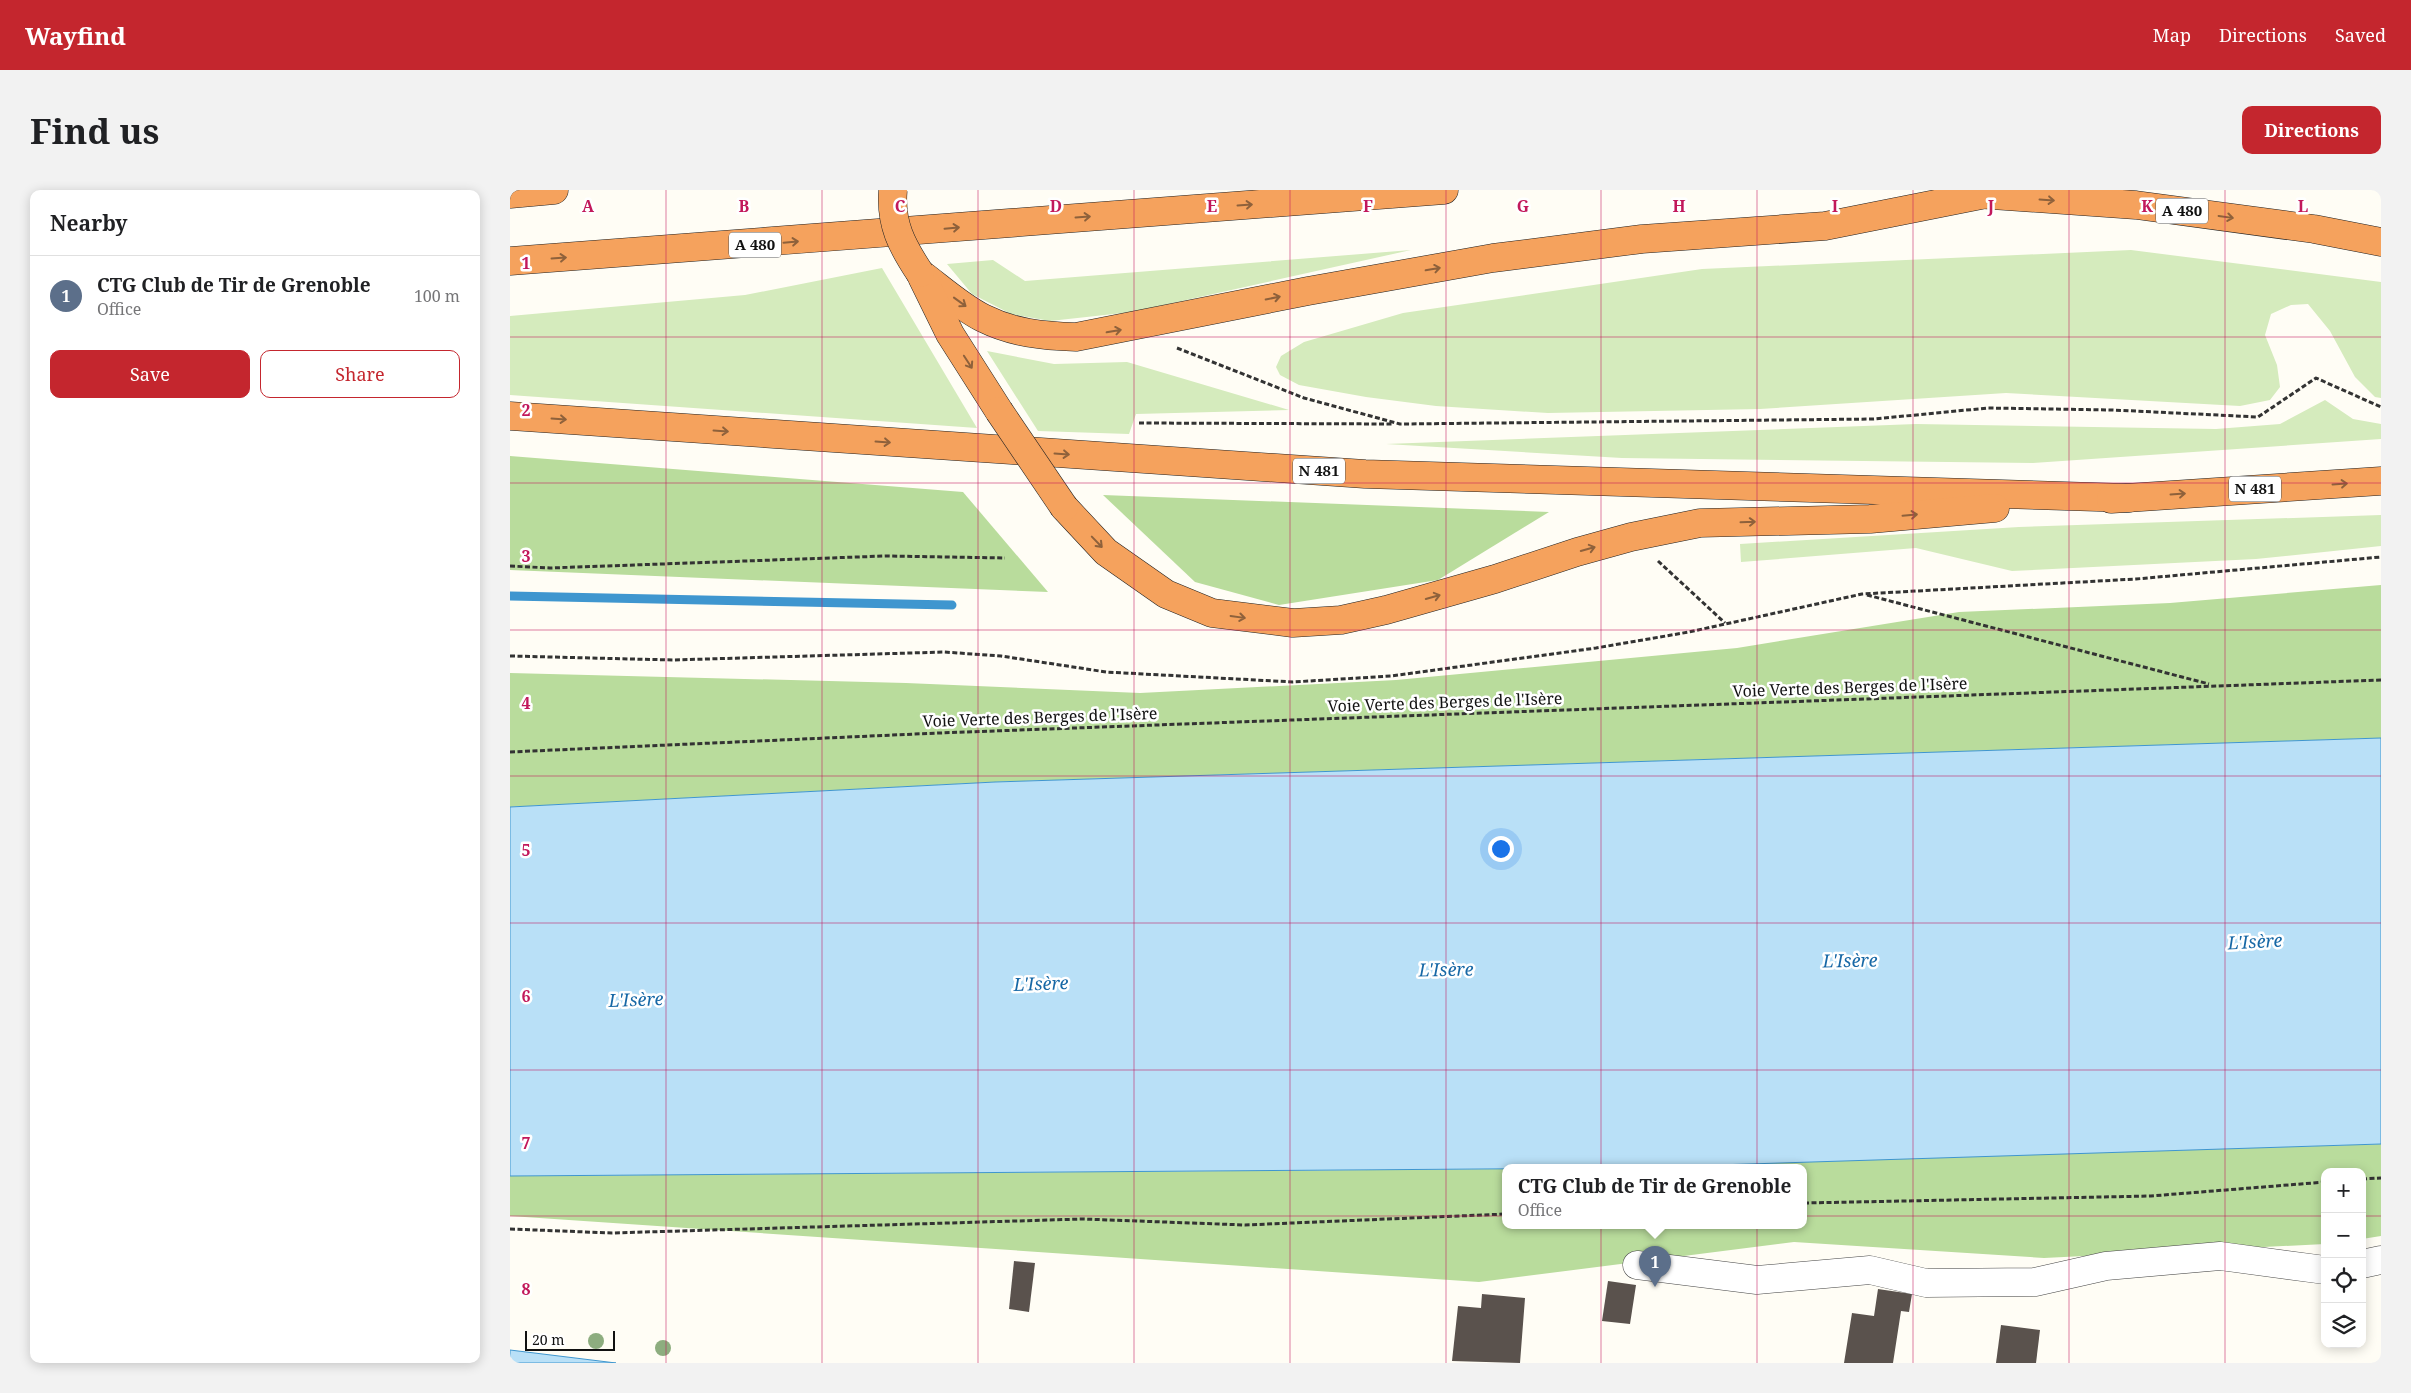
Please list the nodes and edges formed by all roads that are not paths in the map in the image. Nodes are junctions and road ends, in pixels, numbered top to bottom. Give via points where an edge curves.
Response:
1 (554, 190) edge
2 (893, 190) edge
3 (1444, 190) edge
4 (1941, 190) edge
5 (510, 194) edge
6 (1981, 196) junction
7 (2381, 242) edge
8 (510, 261) edge
9 (920, 273) junction
10 (510, 416) edge
11 (2381, 481) edge
12 (2129, 498) junction
13 (2381, 1260) edge
14 (2366, 1263) edge
15 (1637, 1264) dead end
16 (2321, 1269) edge

1 - 5 highway
2 - 9 highway, bridge via 901,243
8 -> 3 highway, A 480 via 770,244
4 - 6 highway, A 480
6 -> 7 highway, A 480 via 2136,205 2314,229
9 -> 6 highway via 982,318 1037,335 1076,337 1493,258 1642,239 1825,226
9 -> 12 highway, bridge via 950,334 1064,507 1106,552 1166,594 1212,613 1293,622 1341,620 1495,579 1631,537 1700,523 1870,519
10 -> 12 highway, N 481 via 1365,474
12 -> 11 highway, N 481
13 - 14 lane
15 - 16 lane via 1757,1280 1870,1270 1926,1283 2035,1282 2106,1266 2220,1256

